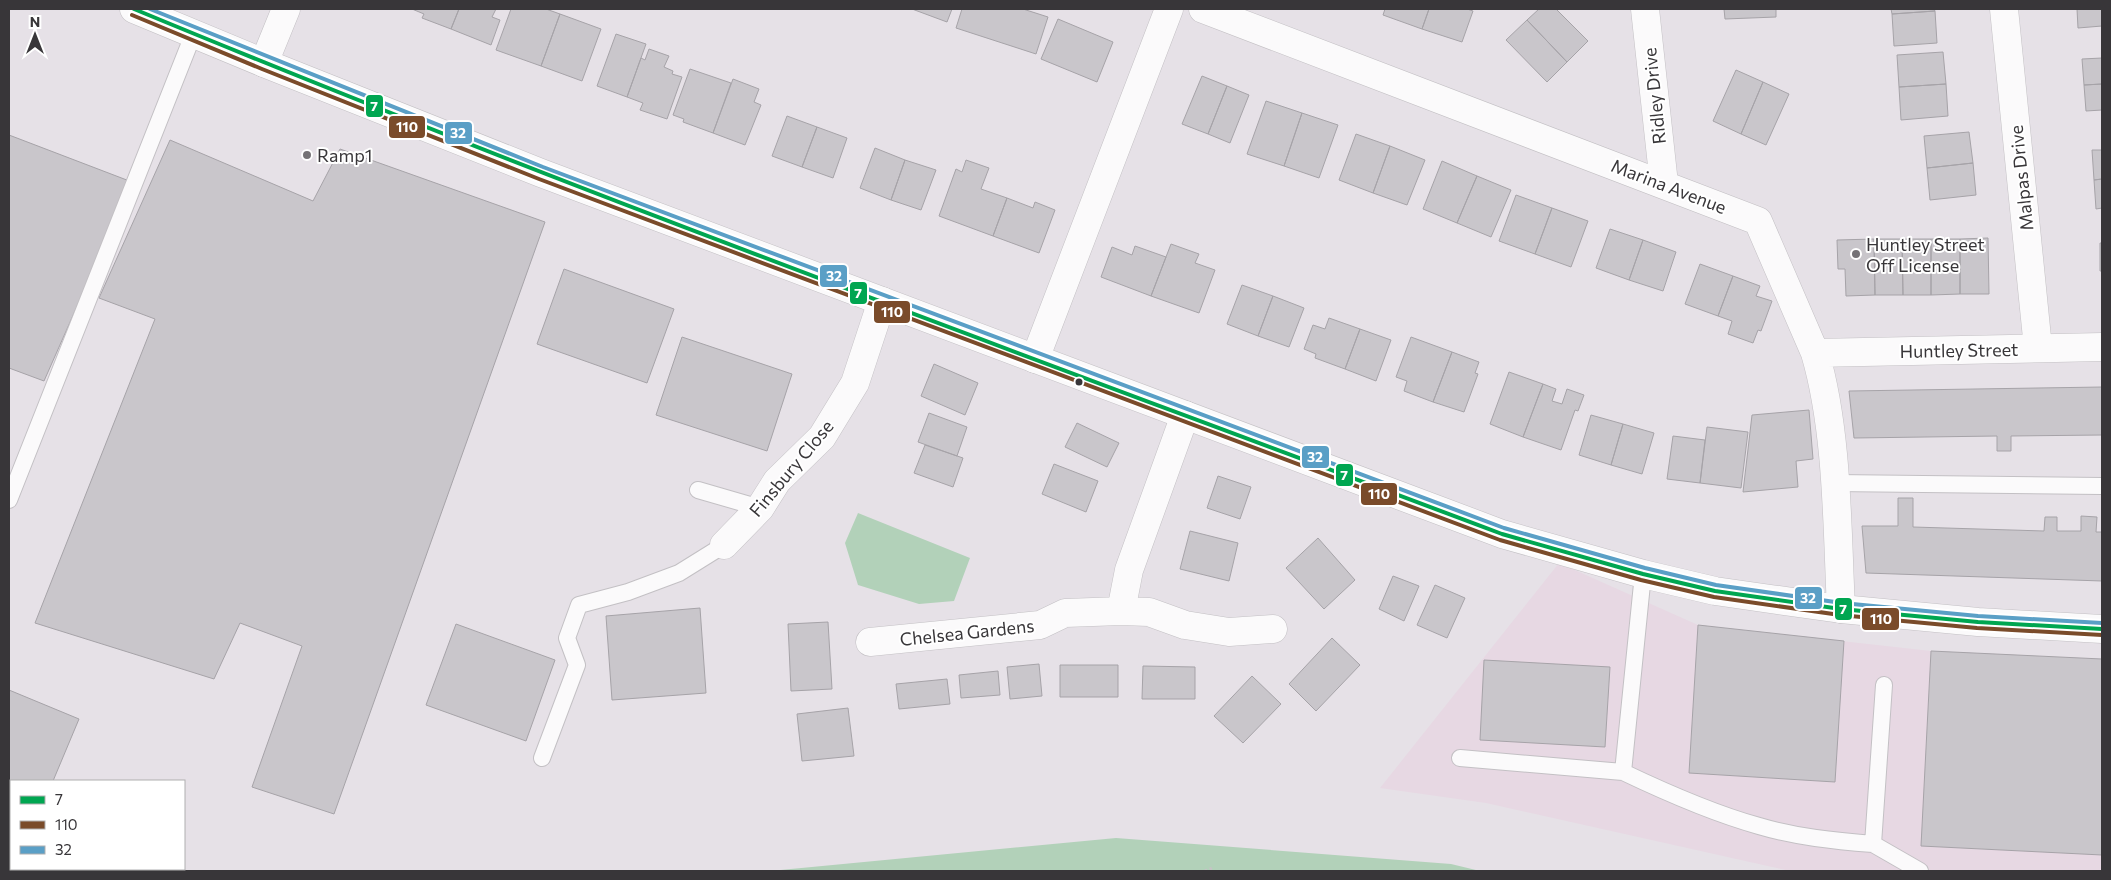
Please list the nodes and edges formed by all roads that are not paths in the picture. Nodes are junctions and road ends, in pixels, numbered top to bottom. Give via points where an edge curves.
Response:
1 (134, 9) edge
2 (286, 9) edge
3 (1168, 9) edge
4 (1203, 9) edge
5 (1645, 9) edge
6 (2004, 9) edge
7 (193, 35) junction
8 (264, 64) junction
9 (1664, 184) junction
10 (882, 302) junction
11 (2102, 347) edge
12 (2038, 348) junction
13 (1815, 353) junction
14 (1035, 359) junction
15 (1185, 415) junction
16 (1834, 483) junction
17 (2102, 486) edge
18 (698, 490) dead end
19 (9, 500) edge
20 (760, 508) junction
21 (724, 545) joint
22 (1643, 574) junction
23 (1841, 609) junction
24 (1121, 611) junction
25 (1273, 629) dead end
26 (2102, 629) edge
27 (870, 642) dead end
28 (1884, 685) dead end
29 (542, 758) dead end
30 (1460, 758) dead end
31 (1623, 772) junction
32 (1873, 844) junction
33 (1920, 871) edge

1 - 7 street
2 - 8 street
3 - 14 street
4 - 9 street, Marina Avenue
5 - 9 street, Ridley Drive
6 - 12 street, Malpas Drive
7 - 8 street
7 - 19 lane
8 - 10 street
9 - 13 street, Marina Avenue via 1758,221
10 - 14 street
10 - 20 street, Finsbury Close via 855,383 822,437 777,480
11 - 12 street, Huntley Street
12 - 13 street, Huntley Street
13 - 16 street, Marina Avenue via 1826,396
14 - 15 street
15 - 22 street via 1502,534
15 - 24 street via 1129,570
16 - 17 lane
16 - 23 street, Marina Avenue
18 - 20 lane
20 - 21 street, Finsbury Close
21 - 29 lane via 679,573 628,592 579,605 567,638 576,665
22 - 23 street via 1715,591
22 - 31 lane
23 - 26 street
24 - 25 street, Chelsea Gardens via 1150,612 1185,625 1229,632
24 - 27 street, Chelsea Gardens via 1065,613 1040,625
28 - 32 lane
30 - 31 lane
31 - 32 lane via 1678,798 1760,827 1811,838
32 - 33 lane

